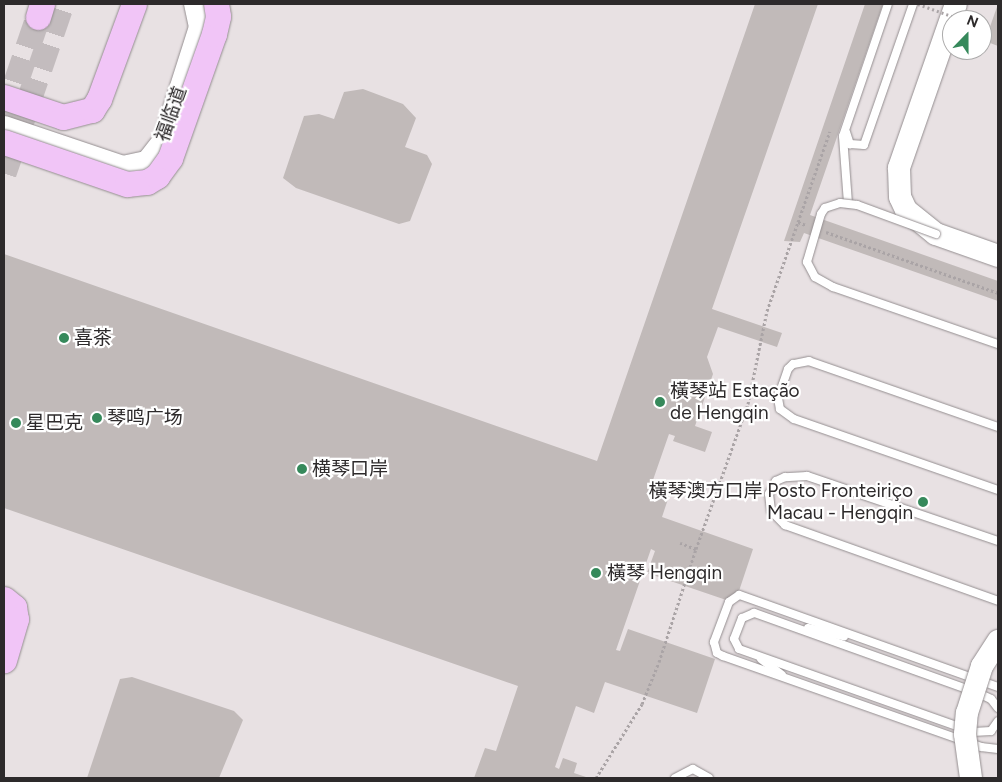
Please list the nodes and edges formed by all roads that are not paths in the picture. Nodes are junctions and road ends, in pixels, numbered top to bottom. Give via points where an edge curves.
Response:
1 (134, 4) edge
2 (195, 4) edge
3 (216, 4) edge
4 (888, 4) edge
5 (913, 4) edge
6 (956, 4) edge
7 (4, 98) edge
8 (4, 127) edge
9 (845, 128) junction
10 (4, 142) edge
11 (848, 204) junction
12 (936, 234) junction
13 (998, 256) edge
14 (998, 344) edge
15 (998, 427) edge
16 (998, 490) edge
17 (998, 541) edge
18 (4, 599) edge
19 (998, 600) edge
20 (777, 621) junction
21 (998, 641) edge
22 (874, 642) junction
23 (756, 655) junction
24 (4, 660) edge
25 (788, 680) junction
26 (998, 687) edge
27 (998, 708) edge
28 (998, 721) edge
29 (998, 749) edge
30 (675, 778) edge
31 (709, 778) edge
32 (971, 778) edge

1 - 7 main road, bridge via 92,110 63,117
2 - 8 main road, 福临道 via 200,27 164,140 147,162 123,167
3 - 10 main road, bridge via 218,16 214,34 170,158 157,176 147,182 127,184
4 - 9 lane
5 - 9 lane via 864,145 850,144
6 - 12 main road, bridge via 899,168 898,181 906,210
9 - 11 lane via 842,143
11 - 12 lane, bridge
11 - 14 lane, bridge via 834,205 821,214 807,262 815,277 833,288
12 - 13 main road
15 - 16 lane, bridge via 810,361 788,368 778,398 780,409 794,419
17 - 19 lane via 807,476 785,477 776,481 769,494 771,511 785,525
18 - 24 main road via 14,607 16,619
20 - 22 lane
20 - 23 lane via 754,613 742,618 735,645
20 - 27 lane via 978,693 991,699
21 - 32 main road, bridge via 982,666 967,713 965,734
22 - 25 lane via 745,596 732,598 714,642 717,653
22 - 26 lane
23 - 25 lane
23 - 28 lane via 973,732 991,731
25 - 29 lane via 981,747
30 - 31 lane via 693,769

